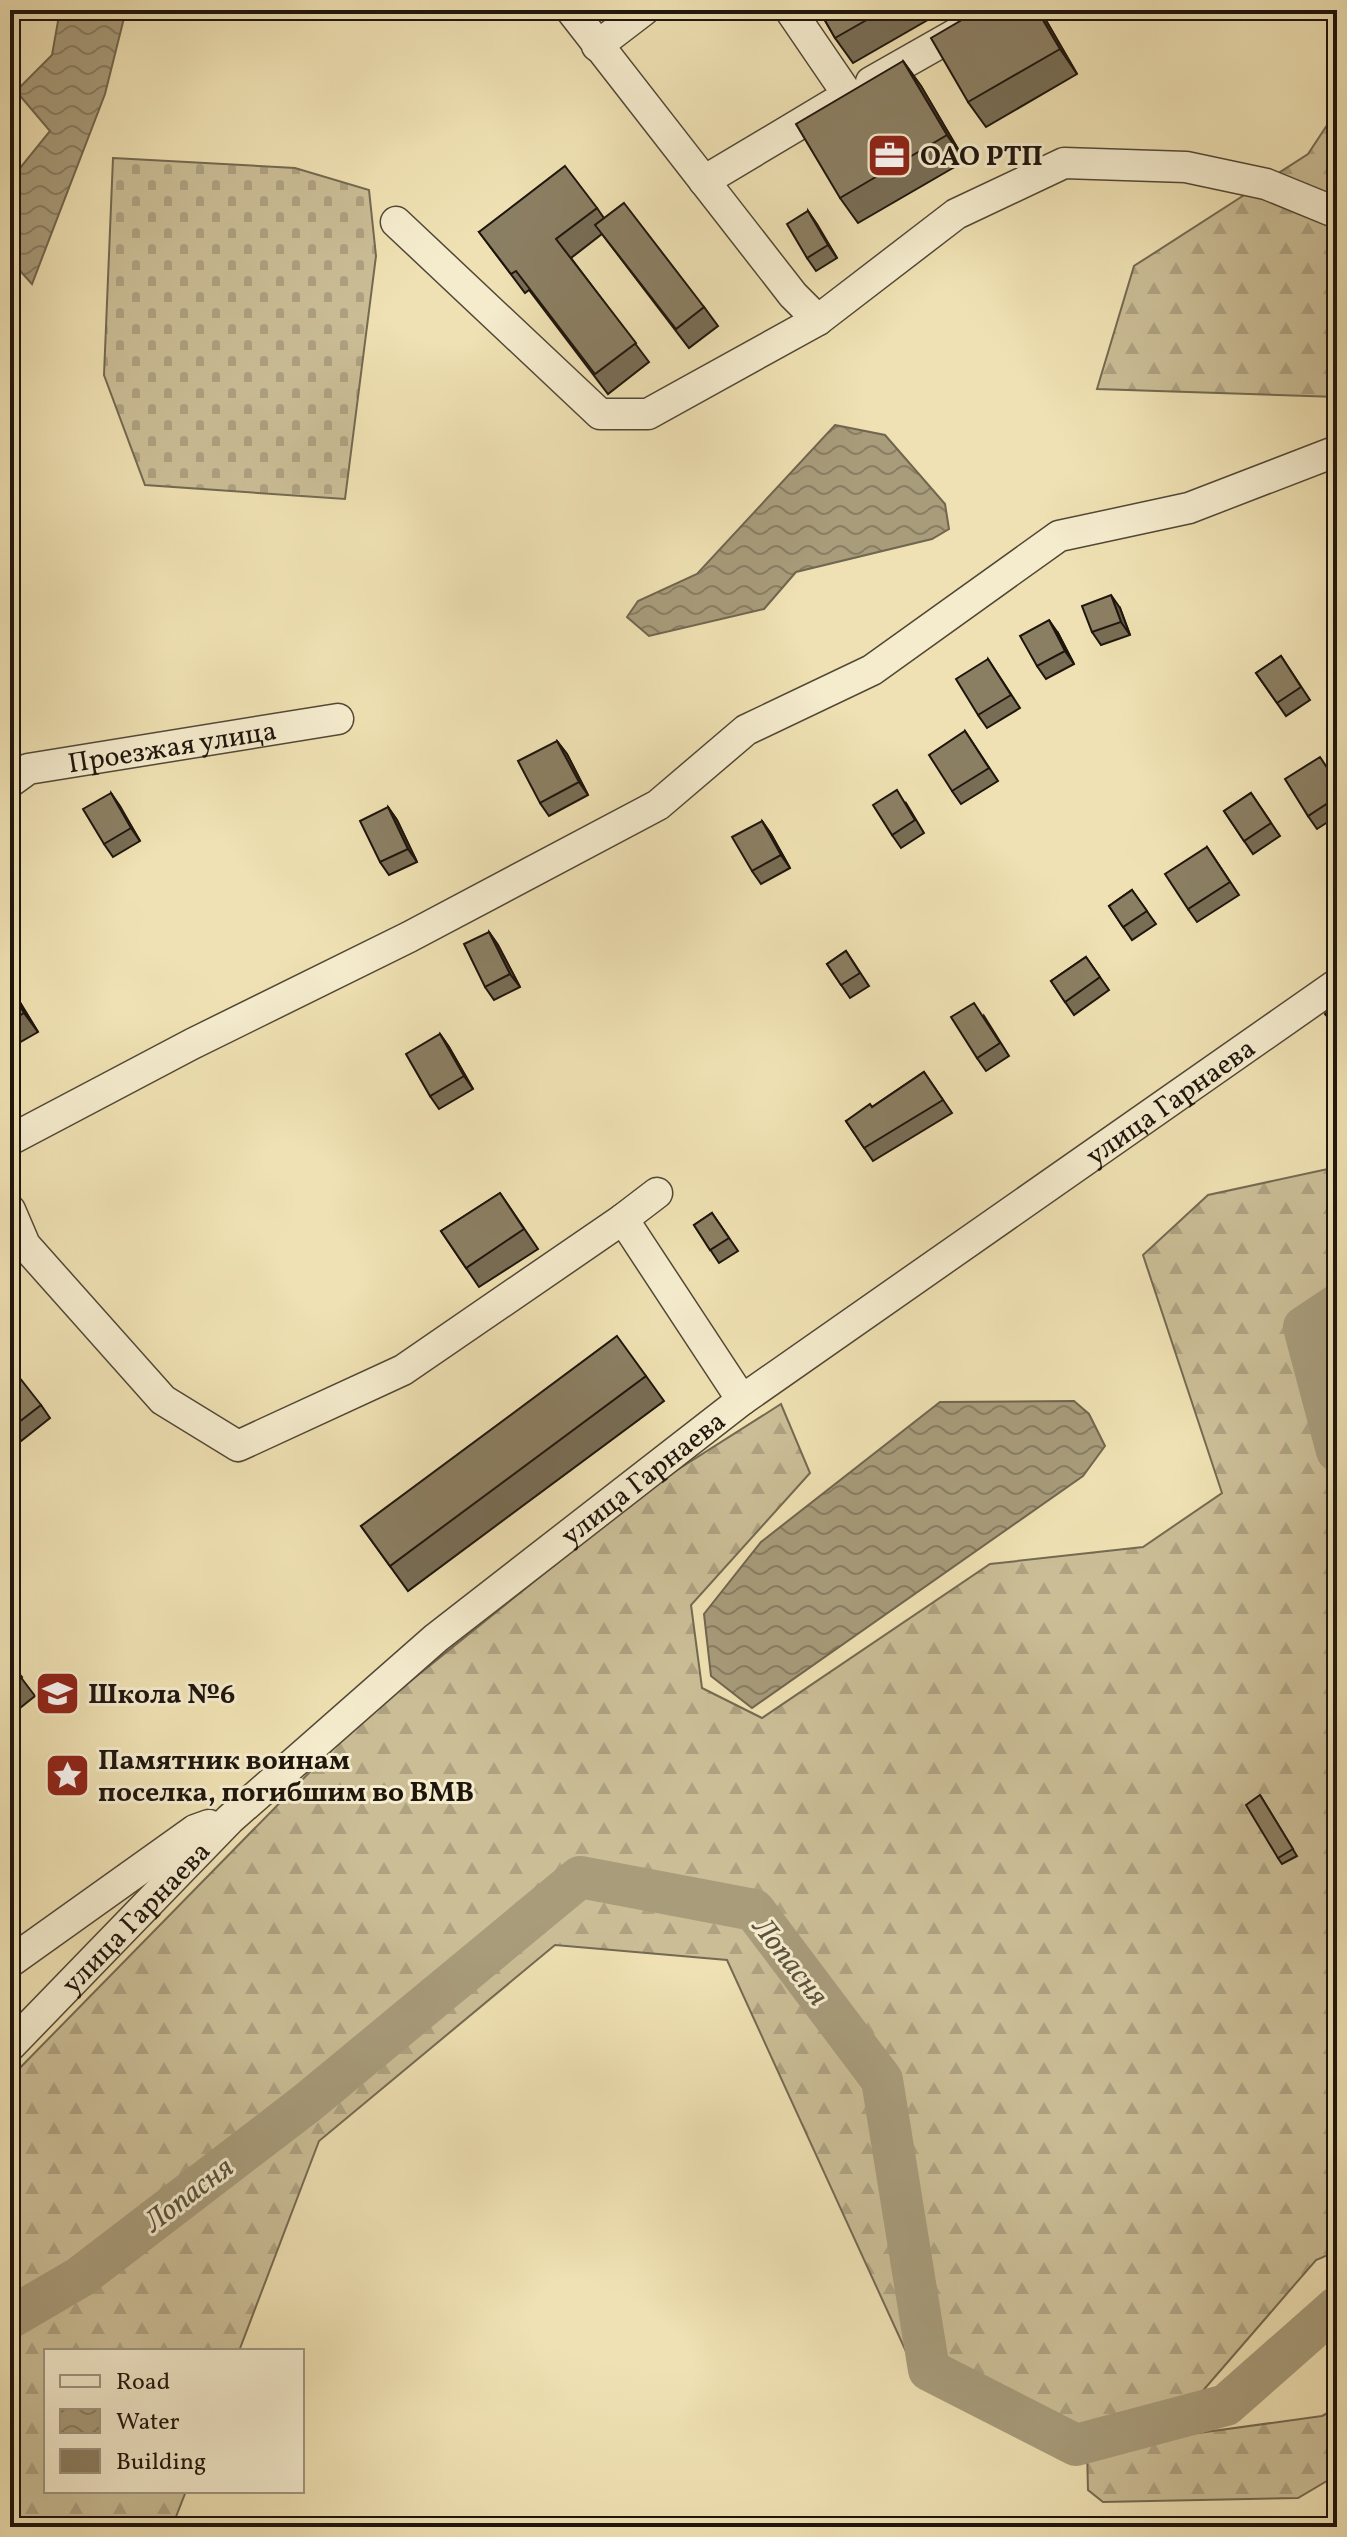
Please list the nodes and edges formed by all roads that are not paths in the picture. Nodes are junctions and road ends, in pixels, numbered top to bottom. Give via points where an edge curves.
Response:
1 (571, 10) edge
2 (644, 10) edge
3 (790, 10) edge
4 (998, 10) edge
5 (597, 46) junction
6 (848, 95) junction
7 (704, 181) junction
8 (1337, 213) edge
9 (396, 222) dead end
10 (818, 320) junction
11 (1337, 451) edge
12 (338, 719) dead end
13 (10, 782) edge
14 (1337, 984) edge
15 (10, 1140) edge
16 (657, 1193) dead end
17 (10, 1210) edge
18 (623, 1219) junction
19 (742, 1400) junction
20 (230, 1819) junction
21 (10, 1962) edge
22 (10, 2046) edge

1 - 5 street
2 - 5 street
3 - 6 street
4 - 6 street
5 - 7 street
6 - 7 street
7 - 10 street
8 - 10 street via 1266,184 1186,167 1064,163 956,214
9 - 10 street via 600,414 648,414
11 - 15 street via 1189,508 1059,536 872,670 746,730 658,805
12 - 13 street, Проезжая улица via 28,769
14 - 19 street, улица Гарнаева
16 - 18 street
17 - 18 street via 25,1245 163,1400 238,1446 403,1370
18 - 19 street
19 - 20 street, улица Гарнаева via 436,1638
20 - 21 street via 195,1830
20 - 22 street, улица Гарнаева

